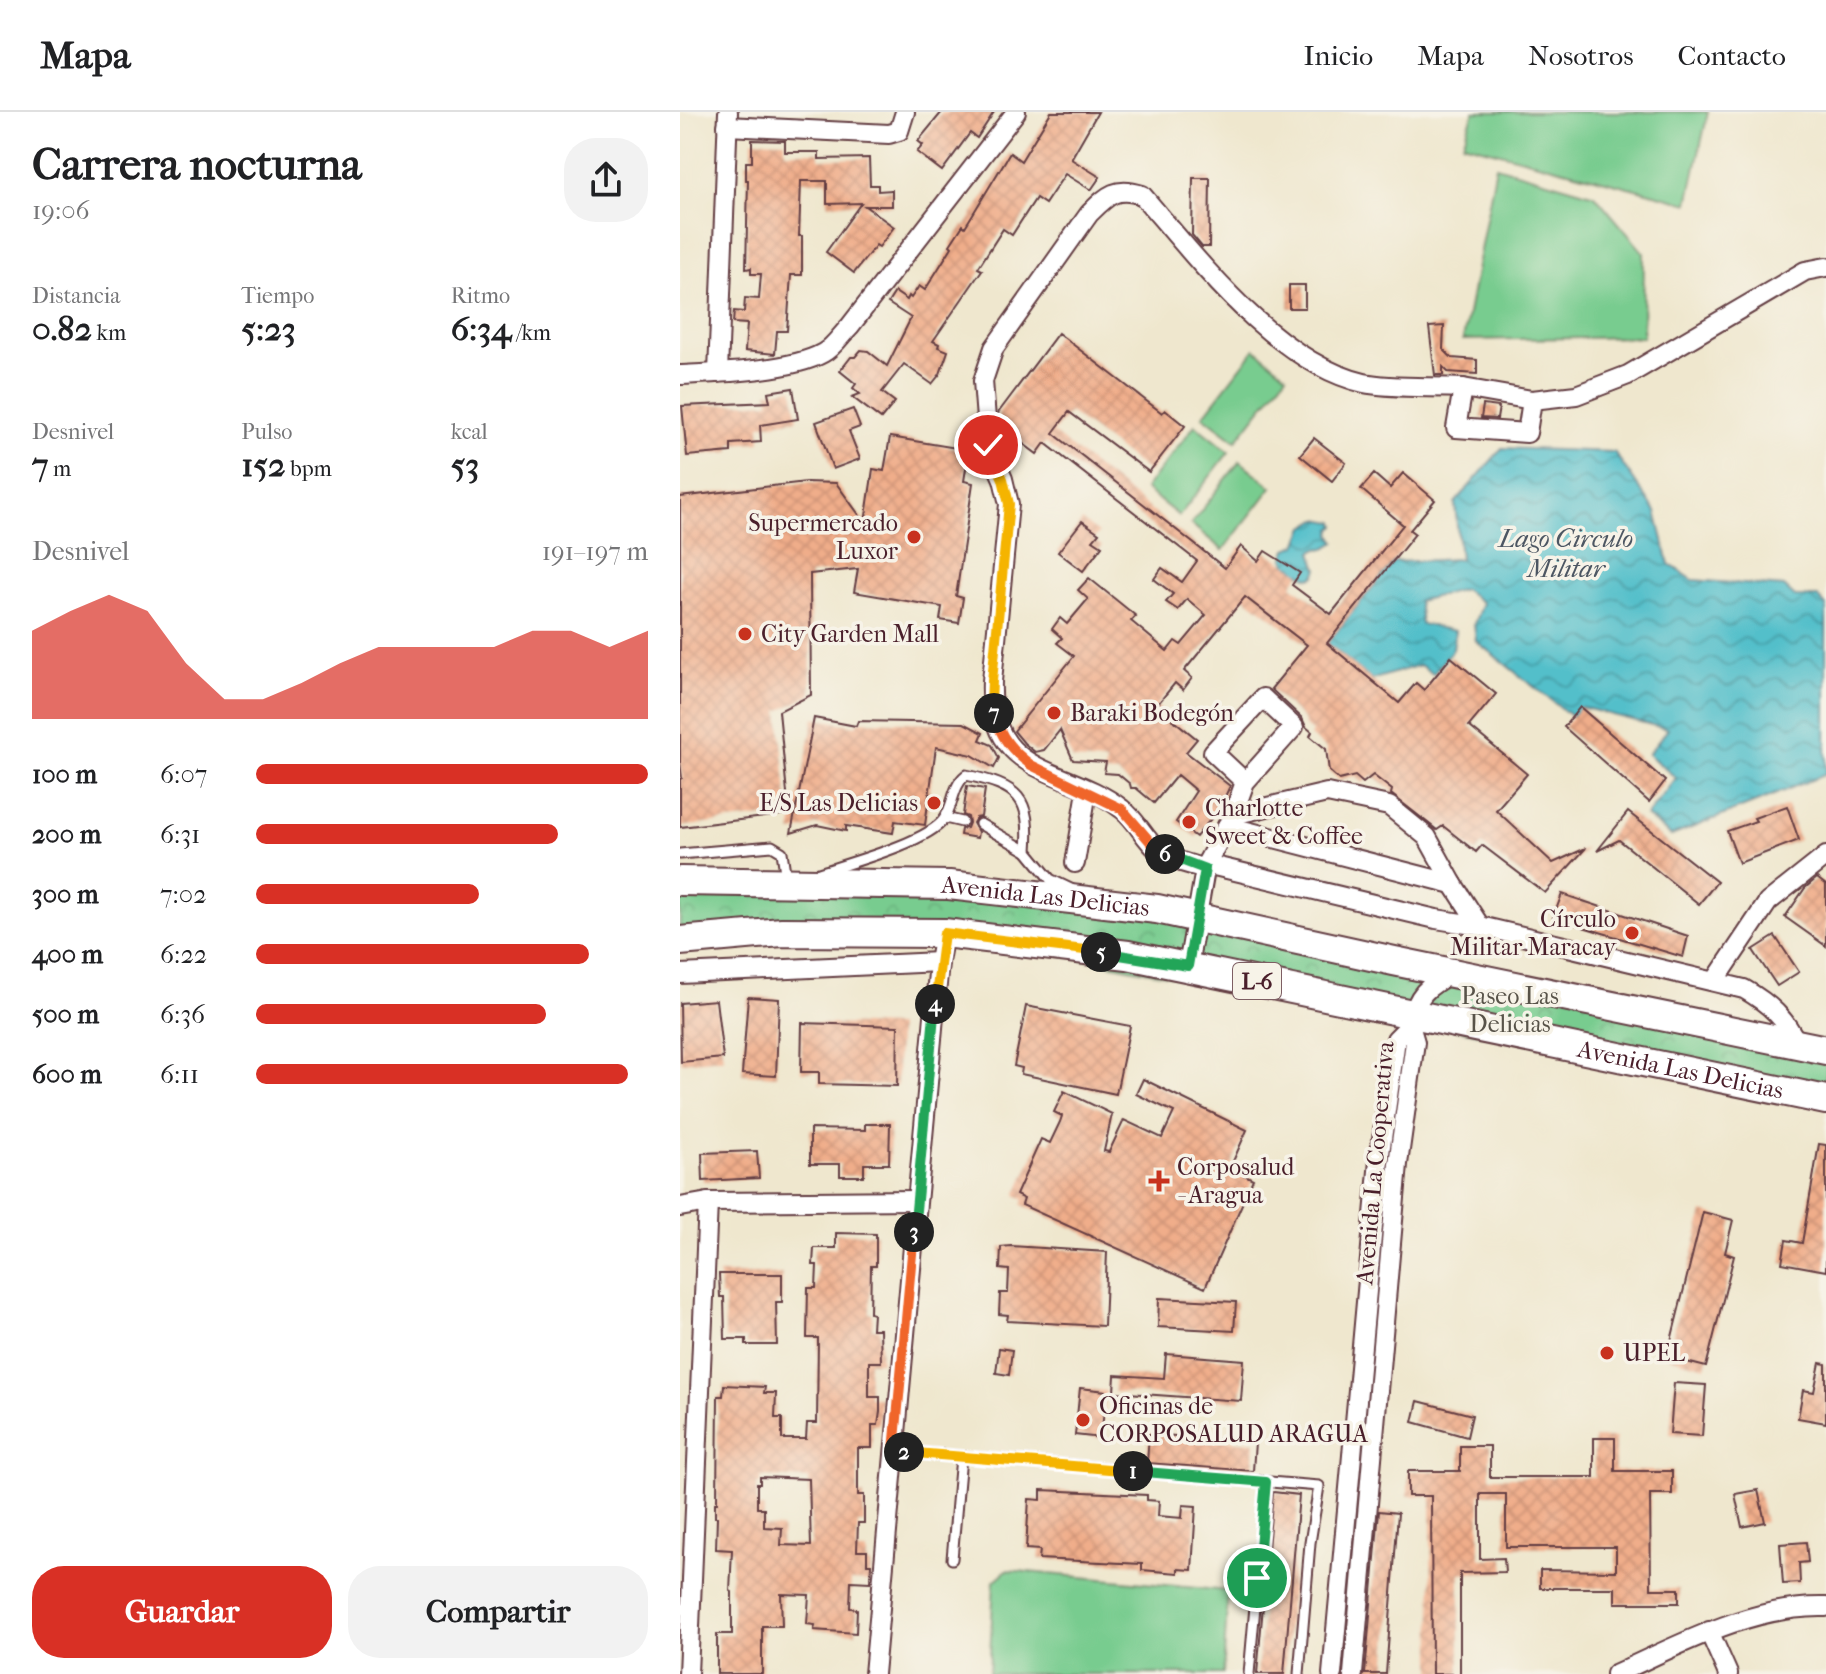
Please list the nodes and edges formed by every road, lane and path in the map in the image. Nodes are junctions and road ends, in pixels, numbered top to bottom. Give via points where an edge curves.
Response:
1 (905, 112) edge
2 (1016, 112) edge
3 (727, 119) edge
4 (1826, 267) edge
5 (718, 373) junction
6 (680, 375) edge
7 (1463, 388) junction
8 (1532, 400) junction
9 (1245, 782) junction
10 (1087, 791) junction
11 (945, 818) junction
12 (1230, 820) junction
13 (962, 822) dead end
14 (980, 824) dead end
15 (1027, 851) junction
16 (680, 854) edge
17 (1826, 856) edge
18 (1075, 863) dead end
19 (1206, 867) junction
20 (680, 881) edge
21 (790, 883) junction
22 (1453, 884) junction
23 (1099, 902) junction
24 (1198, 918) junction
25 (1480, 926) junction
26 (944, 933) junction
27 (680, 941) edge
28 (1394, 961) junction
29 (939, 962) junction
30 (1188, 966) junction
31 (1452, 973) junction
32 (680, 974) edge
33 (1715, 981) junction
34 (1413, 1013) junction
35 (1798, 1045) junction
36 (1826, 1050) edge
37 (1826, 1100) edge
38 (917, 1200) junction
39 (708, 1202) junction
40 (680, 1207) edge
41 (688, 1421) edge
42 (894, 1451) junction
43 (961, 1457) junction
44 (1266, 1482) junction
45 (952, 1559) dead end
46 (1826, 1607) edge
47 (686, 1620) edge
48 (1709, 1631) junction
49 (688, 1674) edge
50 (874, 1674) edge
51 (1249, 1674) edge
52 (1299, 1674) edge
53 (1332, 1674) edge
54 (1353, 1674) edge
55 (1615, 1674) edge
56 (1728, 1674) edge

1 - 3 street via 899,131 889,134
2 - 5 street via 825,353
3 - 5 street
4 - 8 street via 1805,271 1628,375 1576,395
5 - 6 street
7 - 8 street
7 - 8 street via 1456,428 1527,433
7 - 10 street via 1365,383 1320,367 1269,333 1142,195 1126,189 1107,196 1089,214 994,348 983,381 988,445 1009,504 991,703 1004,741 1018,755
9 - 9 street via 1294,727 1263,698 1213,752
9 - 12 street
10 - 18 street
10 - 19 street via 1122,809 1161,852
11 - 13 lane
11 - 15 lane via 959,780 966,775 989,780 1025,804
11 - 21 lane via 926,835
12 - 19 street
12 - 22 street
12 - 22 street via 1327,793 1389,806 1427,837
14 - 15 lane
15 - 23 lane via 1050,879
16 - 21 lane via 772,846 782,852
17 - 33 street via 1768,902
19 - 24 street
19 - 25 street
20 - 21 main road, Avenida Las Delicias / L-6
21 - 23 main road, Avenida Las Delicias / L-6 via 949,885
22 - 25 street
23 - 24 main road, Avenida Las Delicias / L-6
24 - 28 main road, Avenida Las Delicias / L-6
24 - 30 street
25 - 33 street
26 - 27 main road, Avenida Las Delicias / L-6 via 782,932
26 - 29 street
26 - 30 main road, Avenida Las Delicias / L-6
28 - 31 main road, Avenida Las Delicias / L-6
28 - 34 street via 1403,969
29 - 32 street
29 - 38 street
30 - 34 main road, Avenida Las Delicias / L-6
31 - 34 street
31 - 35 main road, Avenida Las Delicias / L-6
33 - 35 street via 1769,1003
34 - 37 main road, Avenida Las Delicias / L-6
34 - 53 street, Avenida La Cooperativa via 1396,1039 1379,1160
34 - 54 street, Avenida La Cooperativa via 1415,1042 1398,1164
35 - 36 main road, Avenida Las Delicias / L-6
38 - 39 street
38 - 42 street
39 - 40 street
39 - 41 street
41 - 47 street
42 - 43 lane
42 - 50 street
43 - 44 lane
43 - 45 lane
44 - 51 lane
44 - 52 lane via 1319,1486
46 - 48 street via 1778,1611
47 - 49 street
48 - 55 street
48 - 56 street

